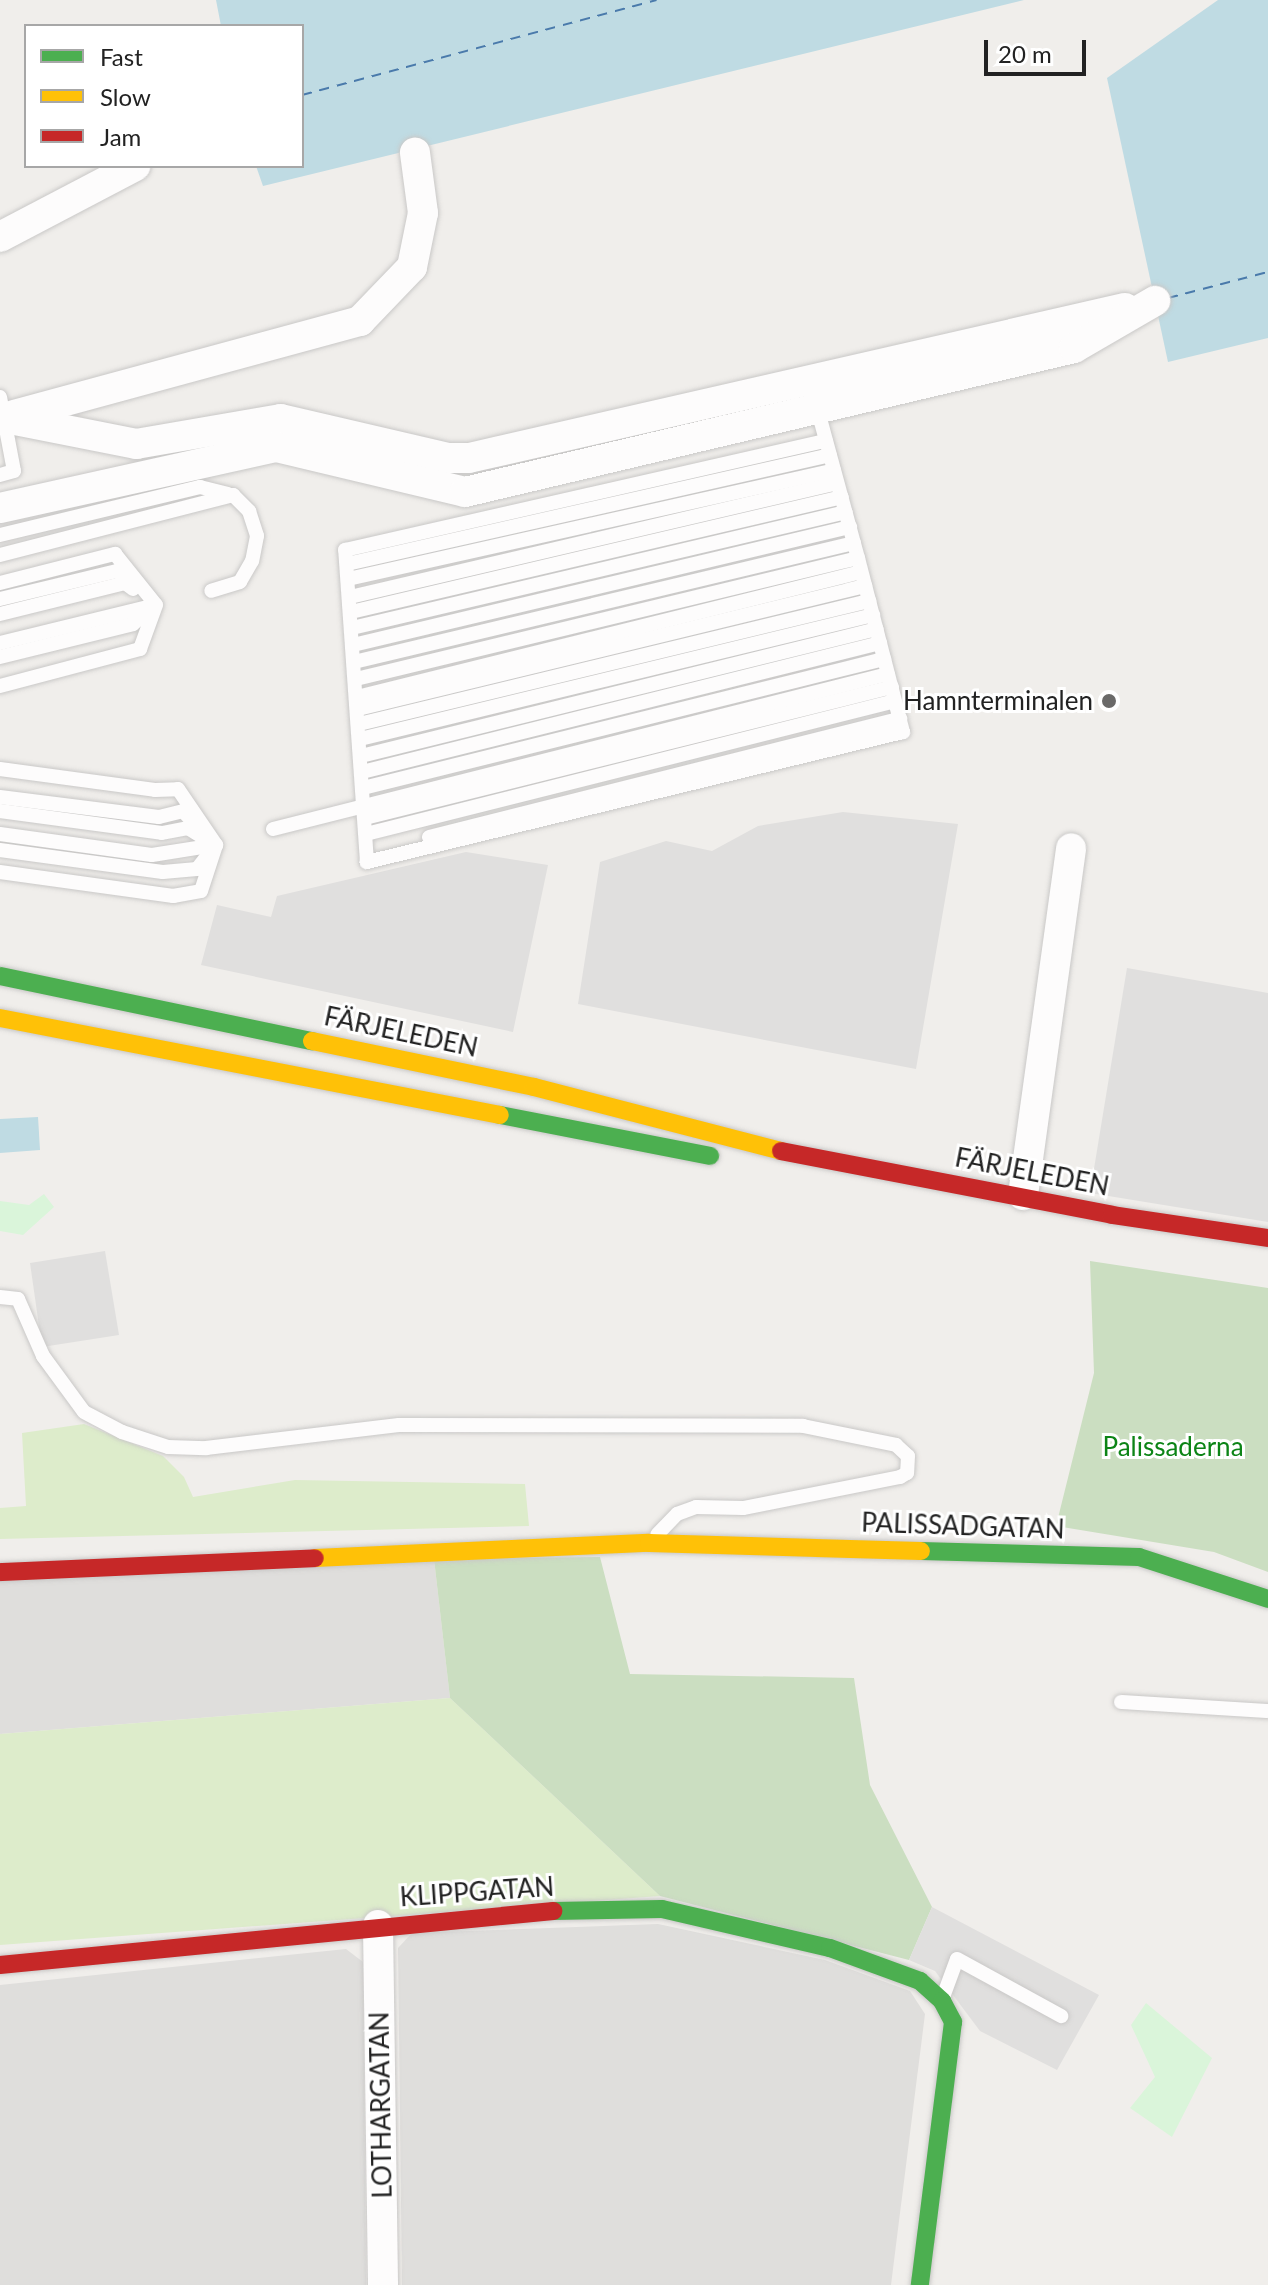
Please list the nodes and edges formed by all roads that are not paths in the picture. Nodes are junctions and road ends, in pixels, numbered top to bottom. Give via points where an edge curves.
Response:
1 (415, 153) dead end
2 (131, 168) edge
3 (0, 237) edge
4 (818, 411) junction
5 (3, 424) edge
6 (6, 458) edge
7 (0, 475) edge
8 (838, 483) junction
9 (233, 495) junction
10 (0, 508) edge
11 (0, 535) edge
12 (0, 555) edge
13 (860, 564) junction
14 (347, 565) junction
15 (0, 583) edge
16 (211, 591) dead end
17 (350, 597) junction
18 (0, 599) edge
19 (156, 605) junction
20 (351, 612) junction
21 (0, 614) edge
22 (875, 622) junction
23 (352, 628) junction
24 (0, 643) edge
25 (353, 645) junction
26 (0, 657) edge
27 (884, 659) junction
28 (354, 662) junction
29 (356, 679) junction
30 (0, 686) edge
31 (892, 687) junction
32 (358, 710) junction
33 (360, 739) junction
34 (361, 756) junction
35 (0, 769) edge
36 (362, 772) junction
37 (363, 788) junction
38 (0, 797) edge
39 (0, 811) edge
40 (365, 812) junction
41 (273, 829) dead end
42 (0, 834) edge
43 (366, 834) junction
44 (216, 845) junction
45 (1071, 848) dead end
46 (0, 850) edge
47 (0, 872) edge
48 (0, 976) edge
49 (0, 1018) edge
50 (787, 1153) junction
51 (1023, 1195) junction
52 (1268, 1238) edge
53 (0, 1297) edge
54 (649, 1543) junction
55 (0, 1572) edge
56 (1268, 1599) edge
57 (1121, 1702) dead end
58 (1268, 1711) edge
59 (378, 1925) junction
60 (0, 1965) edge
61 (942, 2001) junction
62 (1061, 2016) dead end
63 (383, 2285) edge
64 (920, 2285) edge

1 - 5 street via 423,213 412,267 360,321 106,390
2 - 3 street
4 - 5 street via 1074,348 1155,301 469,458 448,458 281,419 136,444
4 - 8 lane
4 - 10 street via 465,492 276,447
5 - 6 lane
6 - 7 lane via 14,471
8 - 13 lane
8 - 14 lane
8 - 14 lane
8 - 17 lane
8 - 20 lane
8 - 23 lane
8 - 25 lane
9 - 11 lane via 200,487
9 - 12 lane
9 - 16 lane via 249,511 257,536 252,561 240,582
13 - 22 lane
13 - 28 lane
13 - 29 lane
13 - 32 lane
14 - 17 lane
15 - 19 lane via 115,554
17 - 20 lane
18 - 19 lane via 117,571
19 - 21 lane via 125,583
19 - 24 lane
19 - 26 lane via 133,624
19 - 30 lane via 140,649
20 - 23 lane
22 - 27 lane
22 - 32 lane
22 - 33 lane
22 - 34 lane
22 - 36 lane
23 - 25 lane
25 - 28 lane
27 - 31 lane
27 - 37 lane
28 - 29 lane
29 - 32 lane
31 - 40 lane
31 - 43 lane
31 - 43 lane via 900,719 367,852
32 - 33 lane
33 - 34 lane
34 - 36 lane
35 - 44 lane via 178,789
36 - 37 lane
37 - 40 lane
38 - 44 lane via 159,817 183,811
39 - 44 lane via 162,833 188,828
40 - 41 lane
40 - 43 lane
42 - 44 lane via 152,855
44 - 46 lane via 197,869 163,872
44 - 47 lane via 201,891 173,896
45 - 51 street
48 - 50 street, FÄRJELEDEN via 534,1087 747,1138
49 - 50 street, FÄRJELEDEN via 591,1136 711,1156
50 - 51 street, FÄRJELEDEN
51 - 52 street, FÄRJELEDEN via 1112,1215
53 - 54 lane via 18,1299 43,1356 84,1412 168,1447 206,1448 399,1425 803,1426 896,1445 908,1456 907,1473 846,1490 743,1508 696,1507 677,1514
54 - 55 street, PALISSADGATAN
54 - 56 street, PALISSADGATAN via 1139,1557
57 - 58 lane
59 - 60 street, KLIPPGATAN
59 - 61 street, KLIPPGATAN via 546,1911 662,1909 830,1948 920,1981
59 - 63 street, LOTHARGATAN
61 - 62 lane via 957,1959
61 - 64 street via 953,2022

